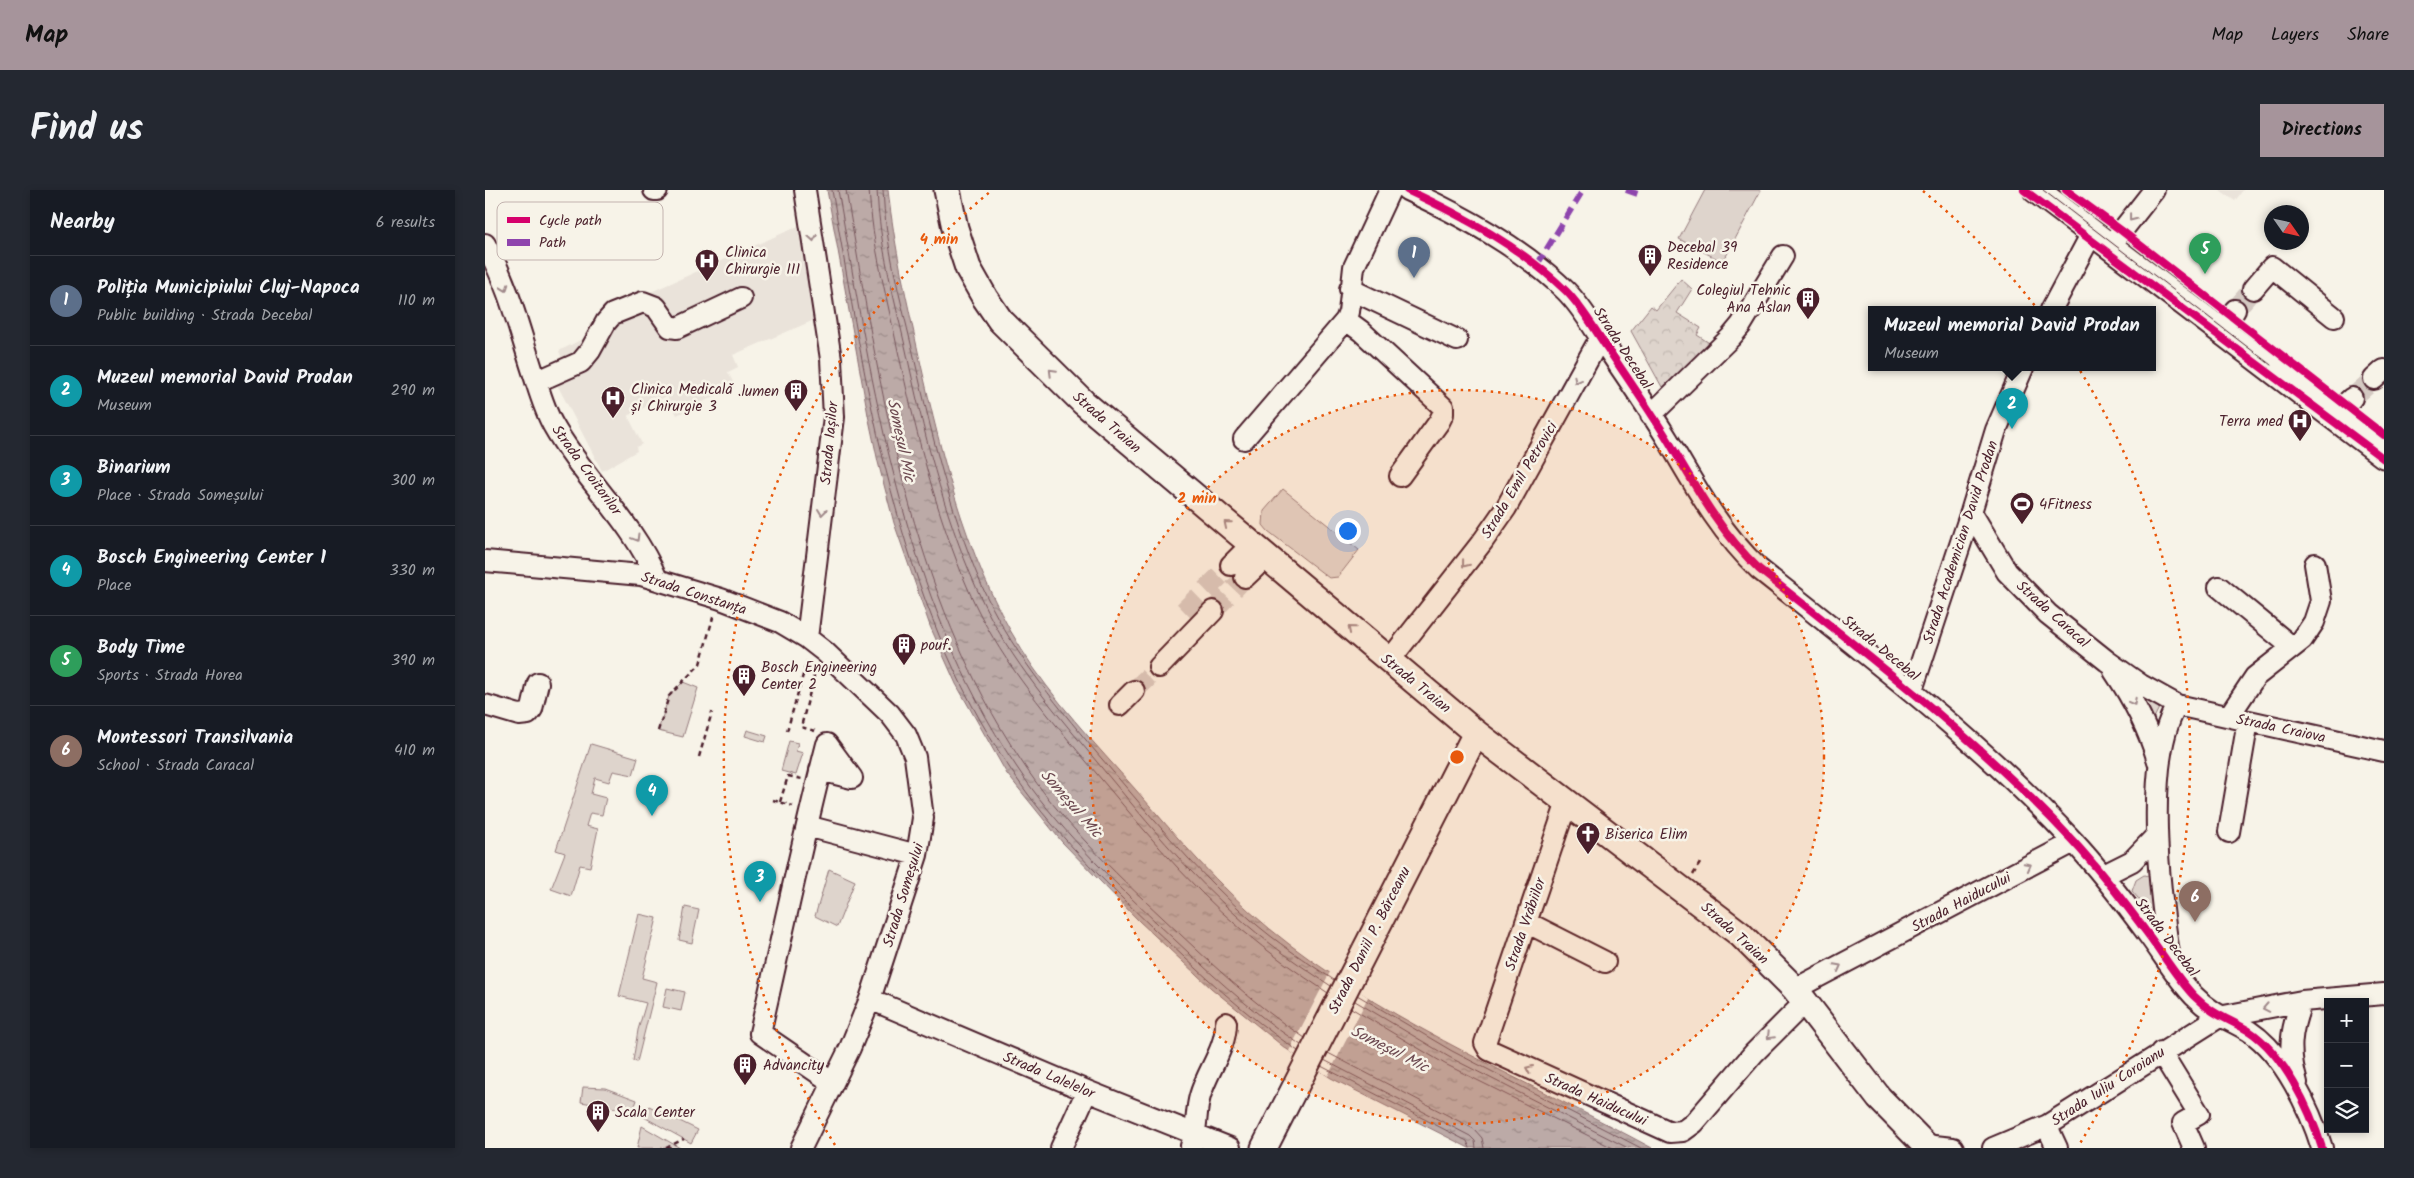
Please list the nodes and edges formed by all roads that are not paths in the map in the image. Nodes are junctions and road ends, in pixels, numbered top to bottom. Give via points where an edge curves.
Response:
1 (805, 190) edge
2 (947, 190) edge
3 (1390, 190) edge
4 (1407, 190) edge
5 (2036, 190) edge
6 (2154, 190) edge
7 (2101, 239) junction
8 (485, 244) edge
9 (1783, 256) dead end
10 (1350, 289) junction
11 (2253, 289) tunnel mouth
12 (741, 298) dead end
13 (2054, 306) edge
14 (2235, 310) tunnel mouth
15 (2334, 317) dead end
16 (1345, 320) junction
17 (2220, 330) junction
18 (1600, 338) junction
19 (1457, 340) dead end
20 (2022, 371) edge
21 (536, 382) junction
22 (2352, 398) tunnel mouth
23 (1651, 414) junction
24 (2332, 416) junction
25 (1245, 439) dead end
26 (2384, 455) edge
27 (1400, 476) dead end
28 (1971, 512) junction
29 (1259, 551) junction
30 (485, 561) edge
31 (2315, 564) dead end
32 (1238, 571) tunnel mouth
33 (657, 579) junction
34 (2219, 587) dead end
35 (1213, 611) tunnel mouth
36 (808, 647) junction
37 (2292, 647) junction
38 (1389, 661) junction
39 (2107, 661) junction
40 (1159, 667) tunnel mouth
41 (538, 683) dead end
42 (1912, 690) junction
43 (1134, 691) tunnel mouth
44 (485, 705) edge
45 (1120, 705) dead end
46 (2177, 705) junction
47 (2238, 719) junction
48 (1475, 733) junction
49 (2384, 751) edge
50 (2159, 768) junction
51 (812, 775) road end
52 (1567, 802) junction
53 (807, 826) junction
54 (2229, 832) dead end
55 (2157, 836) junction
56 (2074, 842) junction
57 (917, 855) junction
58 (2104, 875) junction
59 (1526, 922) junction
60 (1605, 962) dead end
61 (2170, 965) junction
62 (2384, 994) edge
63 (1800, 996) junction
64 (870, 999) junction
65 (2302, 1001) junction
66 (2219, 1017) junction
67 (1226, 1023) dead end
68 (1485, 1046) joint
69 (2161, 1052) junction
70 (833, 1083) junction
71 (1087, 1091) junction
72 (2303, 1101) junction
73 (1193, 1142) edge
74 (1926, 1146) edge
75 (801, 1148) edge
76 (1061, 1148) edge
77 (1230, 1148) edge
78 (1264, 1148) edge
79 (1953, 1148) edge
80 (1993, 1148) edge
81 (2194, 1148) edge
82 (2322, 1148) edge

1 -> 36 street, Strada Iașilor via 831,359 834,417
29 -> 2 main road, Strada Traian via 1084,403 1000,320 968,268
3 - 10 street via 1354,267
4 - 18 street, Strada Decebal via 1477,226 1537,265 1567,292
5 - 7 main road
6 -> 7 street
7 - 13 street
7 - 17 main road
8 -> 21 street, Strada Croitorilor via 502,278
9 - 23 street via 1736,331
10 - 16 street via 1349,312
10 - 19 street
11 - 15 street via 2272,267
12 - 21 street via 677,328 670,327 656,307 643,302 613,314 581,362
14 - 17 street
16 - 25 street
16 - 27 street via 1443,407 1439,422
17 - 24 main road
18 - 23 street, Strada Decebal
18 -> 38 street, Strada Emil Petrovici via 1506,508
20 - 28 street, Strada Academician David Prodan via 1996,430
21 -> 33 street, Strada Croitorilor via 553,425 632,532
22 - 24 street
23 - 42 street, Strada Decebal via 1698,493 1741,552
24 - 26 main road
28 - 39 street, Strada Caracal via 2007,572 2048,614
28 - 42 street, Strada Academician David Prodan
29 - 32 street
38 -> 29 main road, Strada Traian
30 - 33 street, Strada Constanța
31 - 37 street via 2321,601 2310,628
33 - 36 street, Strada Constanța via 780,622
34 - 37 street
35 - 40 street
36 - 57 street, Strada Someșului via 890,714 905,735 915,757 923,818
37 - 47 street via 2255,677
38 - 48 main road, Strada Traian
39 - 46 street, Strada Caracal
39 -> 50 street, Strada Caracal via 2139,714
41 - 44 street via 528,714 519,715
42 - 56 street, Strada Decebal via 2004,771
43 - 45 street
46 - 47 street, Strada Craiova
46 - 50 street, Strada Caracal via 2164,734
47 - 49 street, Strada Craiova
47 - 54 street
48 - 52 main road, Strada Traian
48 - 78 main road, Strada Daniil P. Bărceanu
50 - 55 street, Strada Caracal
51 - 53 street
52 - 59 street, Strada Vrăbiilor
52 - 63 main road, Strada Traian via 1727,922
53 - 57 street
53 - 70 street via 760,1034
55 - 58 street via 2132,861
55 - 61 street, Strada Caracal
56 - 58 street, Strada Decebal
63 -> 56 street, Strada Haiducului
57 - 64 street, Strada Someșului
58 - 61 street, Strada Decebal
59 - 60 street
59 - 68 street, Strada Vrăbiilor
61 - 66 street, Strada Decebal via 2193,995
62 - 65 street
63 -> 68 street, Strada Haiducului via 1694,1123 1683,1131 1669,1132
63 - 74 main road, Strada Traian via 1879,1098
64 - 70 street, Strada Someșului
64 - 71 street, Strada Lalelelor
65 -> 66 street
65 - 72 street, Strada Decebal via 2290,1044 2293,1069
66 - 69 street, Strada Iuliu Coroianu
66 - 72 street, Strada Decebal via 2262,1041 2289,1076
67 - 73 street via 1226,1036 1199,1096
69 - 80 street, Strada Iuliu Coroianu via 2048,1125
69 - 81 street via 2199,1114 2183,1123
70 - 75 street, Strada Someșului
71 - 73 street, Strada Lalelelor
71 - 76 street
72 - 82 street, Strada Decebal
73 - 77 street, Strada Lalelelor
74 - 79 street

